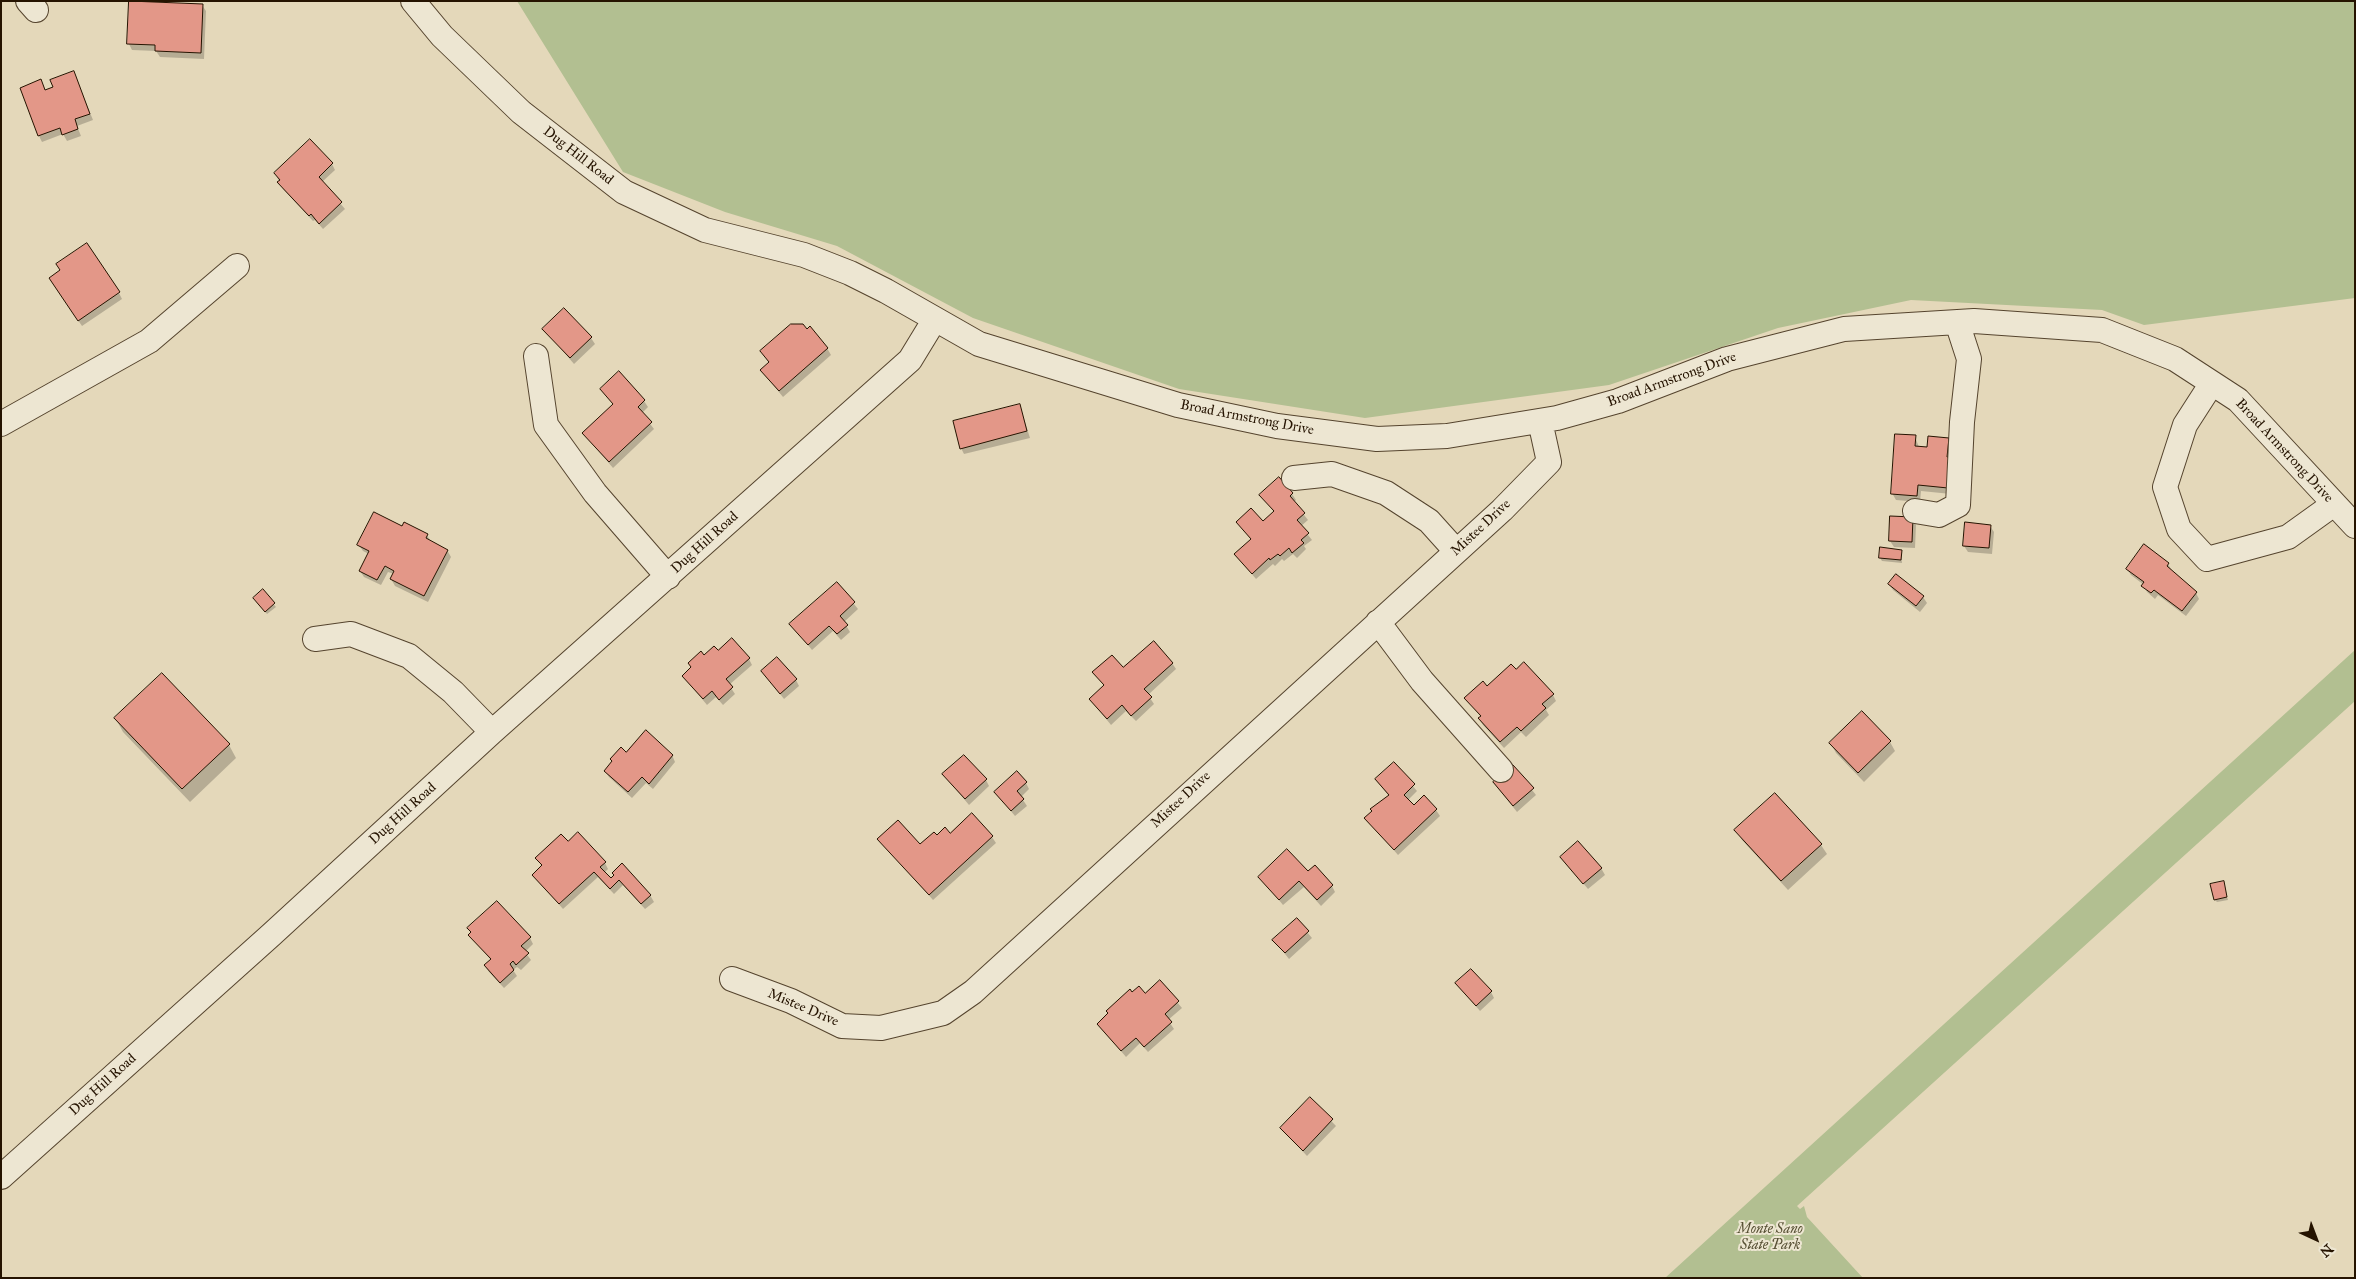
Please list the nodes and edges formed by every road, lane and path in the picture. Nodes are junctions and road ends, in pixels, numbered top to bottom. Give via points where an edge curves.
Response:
1 (413, 1) edge
2 (237, 266) dead end
3 (935, 318) junction
4 (1957, 322) junction
5 (536, 356) dead end
6 (2212, 383) junction
7 (1540, 421) junction
8 (1, 424) edge
9 (1294, 478) dead end
10 (2334, 504) junction
11 (1915, 511) dead end
12 (2355, 526) edge
13 (1456, 551) junction
14 (668, 576) junction
15 (1378, 622) junction
16 (315, 639) dead end
17 (492, 732) junction
18 (1501, 770) dead end
19 (732, 979) dead end
20 (1, 1177) edge

1 - 3 street, Dug Hill Road via 442,36 521,112 624,192 705,230 804,255 850,273
2 - 8 street via 149,341
3 - 7 street, Broad Armstrong Drive via 978,344 1178,404 1277,426 1377,439 1447,436
3 - 14 street, Dug Hill Road via 910,360
4 - 6 street, Broad Armstrong Drive via 2102,330 2176,359
4 - 7 street, Broad Armstrong Drive via 1844,329 1727,358 1618,401
4 - 11 street via 1969,359 1958,505 1939,515
5 - 14 street via 546,425 595,493
6 - 10 street, Broad Armstrong Drive via 2238,400
6 - 10 street via 2185,425 2165,487 2179,529 2207,559 2288,537
7 - 13 street, Mistee Drive via 1549,462
9 - 13 street via 1332,474 1386,492 1429,521
10 - 12 street, Broad Armstrong Drive
13 - 15 street, Mistee Drive
14 - 17 street, Dug Hill Road
15 - 18 street via 1422,681
15 - 19 street, Mistee Drive via 973,992 943,1013 881,1028 842,1026
16 - 17 street via 351,634 409,656 453,692
17 - 20 street, Dug Hill Road

